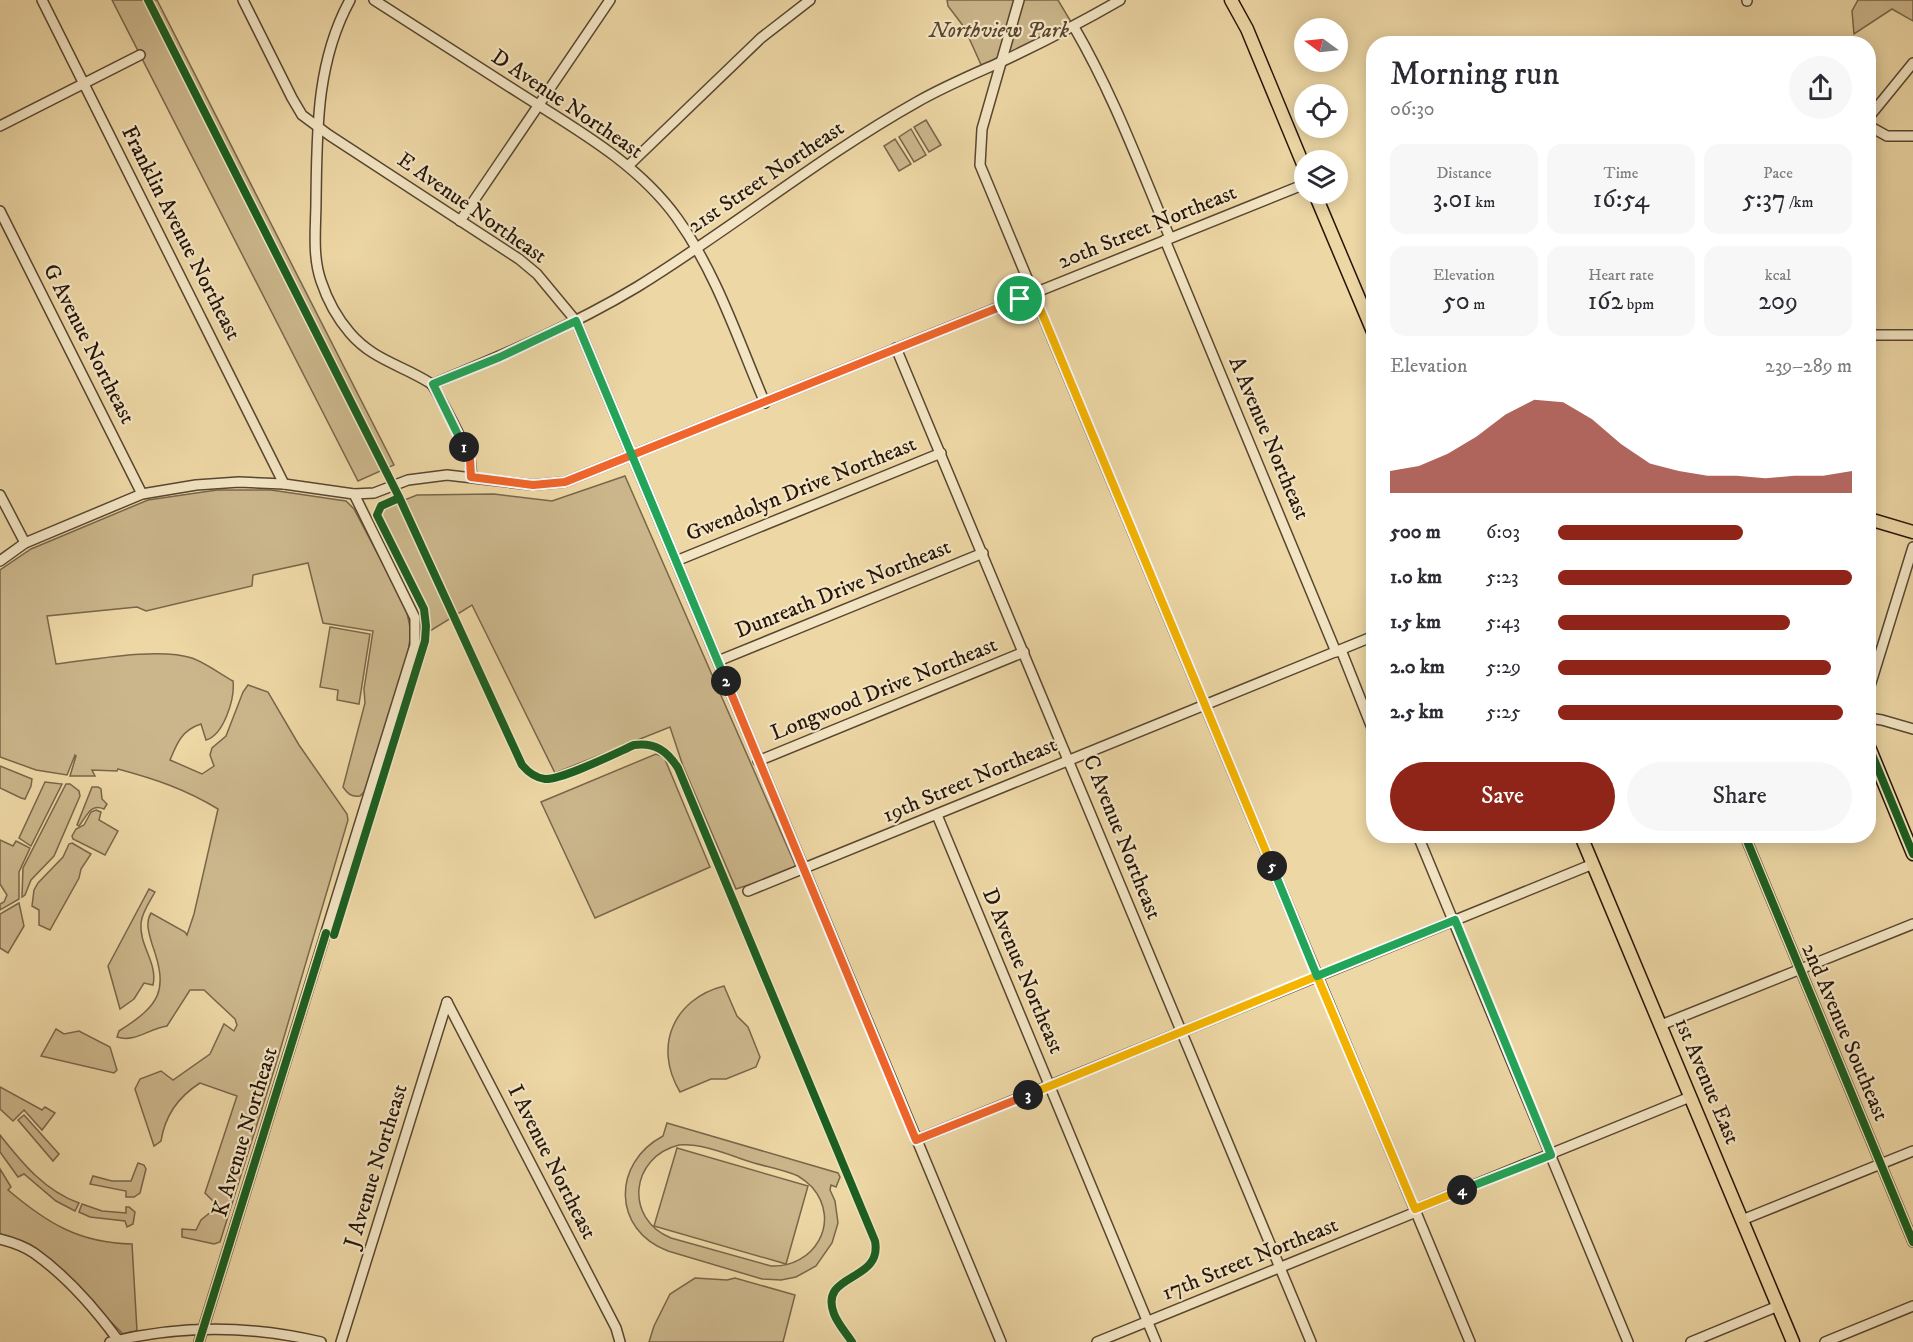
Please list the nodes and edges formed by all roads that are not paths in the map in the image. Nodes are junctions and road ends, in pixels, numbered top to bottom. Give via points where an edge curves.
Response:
1 (42, 0) edge
2 (243, 0) edge
3 (350, 0) edge
4 (375, 0) edge
5 (610, 0) edge
6 (810, 0) edge
7 (1019, 0) edge
8 (1120, 0) edge
9 (1231, 0) edge
10 (1074, 27) junction
11 (140, 55) dead end
12 (1001, 61) junction
13 (1913, 63) edge
14 (85, 84) junction
15 (539, 105) junction
16 (1876, 108) edge
17 (0, 126) edge
18 (317, 127) junction
19 (1876, 130) edge
20 (1913, 136) edge
21 (1297, 150) edge
22 (628, 166) junction
23 (1294, 188) edge
24 (1319, 204) edge
25 (0, 211) edge
26 (460, 221) junction
27 (1168, 239) junction
28 (697, 248) junction
29 (1034, 294) junction
30 (1366, 315) edge
31 (576, 321) junction
32 (1876, 335) edge
33 (1913, 335) edge
34 (896, 348) junction
35 (433, 384) junction
36 (765, 403) junction
37 (941, 453) junction
38 (632, 456) junction
39 (471, 477) junction
40 (284, 483) junction
41 (142, 494) junction
42 (354, 494) junction
43 (0, 495) edge
44 (1876, 521) edge
45 (1913, 532) edge
46 (25, 543) junction
47 (1913, 547) edge
48 (982, 553) junction
49 (0, 561) edge
50 (676, 561) junction
51 (1366, 639) edge
52 (1339, 651) junction
53 (1024, 652) junction
54 (718, 661) junction
55 (1876, 667) edge
56 (1206, 706) junction
57 (1366, 714) edge
58 (1876, 719) edge
59 (1913, 729) edge
60 (1070, 760) junction
61 (758, 761) junction
62 (1876, 764) edge
63 (937, 815) junction
64 (1421, 843) edge
65 (1584, 843) edge
66 (1748, 843) edge
67 (1913, 854) edge
68 (1593, 864) junction
69 (804, 869) junction
70 (748, 891) dead end
71 (1455, 920) junction
72 (1913, 924) edge
73 (1800, 969) junction
74 (1317, 976) junction
75 (447, 1002) joint
76 (1661, 1025) junction
77 (1181, 1031) junction
78 (1050, 1085) junction
79 (1690, 1097) junction
80 (916, 1140) junction
81 (1913, 1151) edge
82 (1551, 1155) junction
83 (1881, 1165) junction
84 (1416, 1210) junction
85 (1742, 1220) junction
86 (0, 1239) edge
87 (1913, 1242) edge
88 (1280, 1268) junction
89 (1778, 1306) junction
90 (1913, 1306) edge
91 (1148, 1322) junction
92 (203, 1329) junction
93 (114, 1341) edge
94 (199, 1342) edge
95 (321, 1342) edge
96 (341, 1342) edge
97 (620, 1342) edge
98 (1001, 1342) edge
99 (1097, 1342) edge
100 (1156, 1342) edge
101 (1311, 1342) edge
102 (1470, 1342) edge
103 (1628, 1342) edge
104 (1691, 1342) edge
105 (1793, 1342) edge
106 (1825, 1342) edge

1 - 14 street, Franklin Avenue Northeast
2 - 18 street, E Avenue Northeast via 292,98 302,115
3 - 18 street via 325,66
4 - 15 street, D Avenue Northeast
5 - 15 street
6 - 22 street via 761,38
7 - 12 street
8 - 10 street, 21st Street Northeast
9 - 21 main road via 1247,29
10 - 12 street, 21st Street Northeast
10 - 27 street, A Avenue Northeast via 1120,115
11 - 14 street
12 - 28 street, 21st Street Northeast via 918,101 854,140
12 - 29 street via 982,129 980,165
13 - 16 street
14 - 17 street
14 - 40 street, Franklin Avenue Northeast
15 - 22 street, D Avenue Northeast
15 - 26 street
18 - 26 street, E Avenue Northeast
18 - 35 street via 315,252 320,280 348,331 362,346
19 - 20 street via 1887,136
22 - 28 street, D Avenue Northeast via 666,205
23 - 27 street, 20th Street Northeast
24 - 30 main road
25 - 41 street, G Avenue Northeast
26 - 31 street, E Avenue Northeast via 537,274
27 - 29 street, 20th Street Northeast
27 - 52 street, A Avenue Northeast
28 - 31 street, 21st Street Northeast
28 - 36 street, D Avenue Northeast
29 - 34 street, 20th Street Northeast
29 - 56 street
31 - 35 street, 21st Street Northeast
31 - 38 street, E Avenue Northeast
32 - 33 street
34 - 36 street, 20th Street Northeast
34 - 37 street, C Avenue Northeast
35 - 39 street via 470,459
36 - 38 street, 20th Street Northeast
37 - 48 street, C Avenue Northeast
37 - 50 street, Gwendolyn Drive Northeast
38 - 39 street, 20th Street Northeast via 555,484
38 - 50 street, E Avenue Northeast
39 - 42 street, 20th Street Northeast via 427,477 374,493
40 - 41 street, 20th Street Northeast via 196,485
40 - 42 street, 20th Street Northeast
41 - 46 street, 20th Street Northeast
42 - 92 street, K Avenue Northeast via 415,618 415,645
43 - 46 street
44 - 45 main road
46 - 49 street, 20th Street Northeast
47 - 55 street
48 - 53 street, C Avenue Northeast
48 - 54 street, Dunreath Drive Northeast
50 - 54 street, E Avenue Northeast
51 - 52 street, 19th Street Northeast
52 - 56 street, 19th Street Northeast
52 - 57 street, A Avenue Northeast
53 - 60 street, C Avenue Northeast
53 - 61 street, Longwood Drive Northeast
54 - 61 street, E Avenue Northeast
56 - 60 street, 19th Street Northeast
56 - 74 street
58 - 59 street
60 - 63 street, 19th Street Northeast
60 - 77 street, C Avenue Northeast
61 - 69 street, E Avenue Northeast
62 - 67 main road
63 - 69 street, 19th Street Northeast
63 - 78 street, D Avenue Northeast
64 - 71 street
65 - 68 main road, 1st Avenue East
66 - 73 street, 2nd Avenue Southeast
68 - 71 street
68 - 76 main road, 1st Avenue East
69 - 70 street, 19th Street Northeast
69 - 80 street, E Avenue Northeast
71 - 74 street
71 - 82 street
72 - 73 street
73 - 76 street
73 - 83 street, 2nd Avenue Southeast
74 - 77 street
74 - 84 street
75 - 96 street, J Avenue Northeast
75 - 97 street, I Avenue Northeast
76 - 79 main road, 1st Avenue East
77 - 78 street
77 - 88 street, C Avenue Northeast
78 - 80 street
78 - 91 street, D Avenue Northeast
79 - 82 street, 17th Street Northeast
79 - 85 main road, 1st Avenue East
80 - 98 street, E Avenue Northeast
81 - 83 street
82 - 84 street, 17th Street Northeast
82 - 103 street
83 - 85 street
83 - 87 street, 2nd Avenue Southeast
84 - 88 street, 17th Street Northeast
84 - 102 street
85 - 89 main road, 1st Avenue East
86 - 93 street via 26,1248 47,1264 106,1324
88 - 91 street, 17th Street Northeast
88 - 101 street, C Avenue Northeast
89 - 104 street
89 - 105 main road, 1st Avenue East
90 - 106 street
91 - 99 street, 17th Street Northeast
91 - 100 street, D Avenue Northeast
92 - 93 street
92 - 94 street, K Avenue Northeast
92 - 95 street via 273,1333

